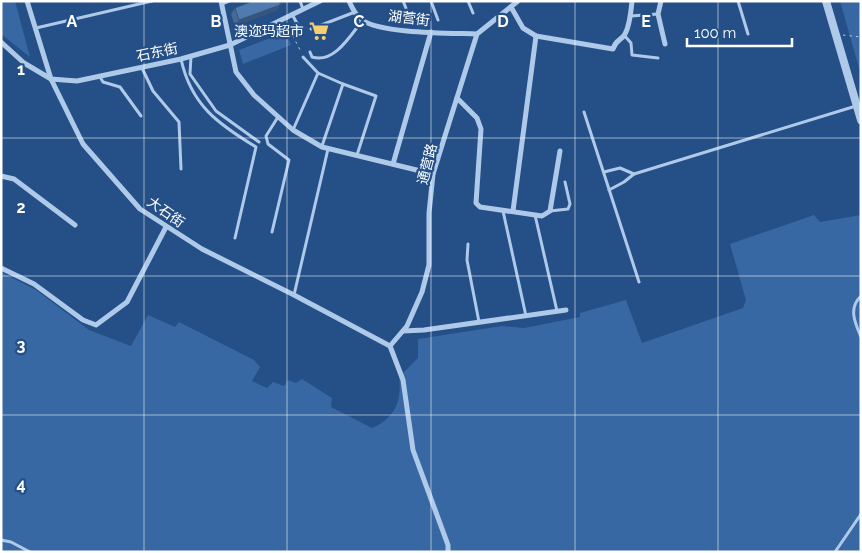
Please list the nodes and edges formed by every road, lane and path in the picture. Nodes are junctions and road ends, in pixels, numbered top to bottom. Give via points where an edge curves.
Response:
1 (27, 1) edge
2 (152, 1) edge
3 (229, 1) edge
4 (300, 1) edge
5 (320, 1) edge
6 (349, 1) edge
7 (403, 1) edge
8 (430, 1) edge
9 (468, 1) edge
10 (632, 1) edge
11 (660, 1) edge
12 (738, 1) edge
13 (826, 1) edge
14 (221, 3) edge
15 (515, 3) edge
16 (303, 9) junction
17 (355, 12) junction
18 (408, 13) dead end
19 (473, 13) dead end
20 (292, 14) junction
21 (658, 14) junction
22 (631, 16) junction
23 (284, 17) junction
24 (438, 20) dead end
25 (362, 21) junction
26 (35, 28) junction
27 (311, 29) dead end
28 (300, 31) dead end
29 (431, 32) junction
30 (477, 34) junction
31 (748, 34) dead end
32 (835, 34) junction
33 (624, 35) junction
34 (536, 36) junction
35 (861, 37) edge
36 (1, 42) edge
37 (665, 44) dead end
38 (230, 45) junction
39 (310, 52) dead end
40 (191, 56) junction
41 (303, 57) joint
42 (658, 58) dead end
43 (181, 59) junction
44 (142, 67) junction
45 (318, 73) junction
46 (99, 76) junction
47 (51, 79) junction
48 (343, 84) junction
49 (457, 98) junction
50 (856, 105) junction
51 (584, 112) dead end
52 (141, 116) dead end
53 (278, 117) junction
54 (861, 120) edge
55 (293, 130) junction
56 (259, 142) dead end
57 (325, 148) junction
58 (560, 152) dead end
59 (357, 156) junction
60 (393, 164) junction
61 (181, 169) dead end
62 (604, 172) junction
63 (433, 174) junction
64 (634, 174) junction
65 (1, 176) edge
66 (565, 182) dead end
67 (609, 190) junction
68 (503, 210) junction
69 (513, 211) junction
70 (550, 211) junction
71 (535, 214) junction
72 (75, 225) dead end
73 (166, 227) junction
74 (272, 232) dead end
75 (235, 238) dead end
76 (468, 244) dead end
77 (1, 268) edge
78 (639, 282) dead end
79 (294, 295) junction
80 (861, 296) edge
81 (566, 310) dead end
82 (557, 312) junction
83 (526, 316) junction
84 (479, 322) junction
85 (403, 331) junction
86 (861, 337) edge
87 (390, 346) junction
88 (861, 514) edge
89 (1, 540) edge
90 (30, 552) edge
91 (448, 552) edge
92 (835, 552) edge

1 - 26 street, 大石街
2 - 26 lane
3 - 14 lane
4 - 16 lane
5 - 16 street, 石东街
6 - 17 street
7 - 18 lane
8 - 24 lane
9 - 19 lane
10 - 22 street
11 - 21 street
12 - 31 lane
13 - 32 street
14 - 38 street
15 - 30 street
15 - 34 street via 523,28
16 - 20 street, 石东街
17 - 25 street
17 - 27 lane
20 - 23 street, 石东街
20 - 28 lane
21 - 22 lane
21 - 37 street
22 - 33 street
23 - 38 street, 石东街
23 - 41 path
25 - 29 street, 湖营街 via 406,32
25 - 39 lane via 345,44 332,54 319,59 312,57
26 - 47 street, 大石街
29 - 30 street, 湖营街
29 - 60 street
30 - 49 street, 通营路
32 - 35 path
32 - 50 street
33 - 34 street via 616,41 613,50
33 - 42 lane via 631,43 632,55
34 - 69 street
36 - 47 street, 石东街 via 24,63
38 - 40 street, 石东街
38 - 53 street via 236,72 254,95
40 - 43 street, 石东街
40 - 56 lane via 190,74 216,111
41 - 45 lane
43 - 44 street, 石东街
43 - 75 lane via 200,104 222,126 256,147
44 - 46 street, 石东街
44 - 61 lane via 152,91 178,122
45 - 48 lane
45 - 55 lane
46 - 47 street, 石东街 via 77,81
46 - 52 lane via 103,82 120,87
47 - 73 street, 大石街 via 83,144 140,209
48 - 57 lane
48 - 59 lane via 376,96
49 - 63 street, 通营路
49 - 68 street via 477,118 481,129 476,203 480,207
50 - 54 street
50 - 64 lane
51 - 62 lane
53 - 55 street
53 - 74 lane via 266,136 268,144 289,160
55 - 57 street
57 - 59 street
57 - 79 lane
58 - 70 street
59 - 60 street
60 - 63 street
62 - 64 lane via 620,168
62 - 67 lane
63 - 85 street, 通营路 via 429,265 422,292
64 - 67 lane
65 - 72 street via 14,179
66 - 70 lane via 570,204 568,209
67 - 78 lane
68 - 69 street
68 - 83 lane
69 - 71 street
70 - 71 street via 542,216
71 - 82 lane
73 - 77 street via 127,302 96,325 82,320 34,284
73 - 79 street, 大石街 via 202,249
76 - 84 lane via 467,260
79 - 87 street, 大石街
80 - 86 lane via 854,306 854,319
81 - 82 street
82 - 83 street
83 - 84 street
84 - 85 street
85 - 87 street, 通营路
87 - 91 street via 403,380 413,450
88 - 92 lane
89 - 90 lane

